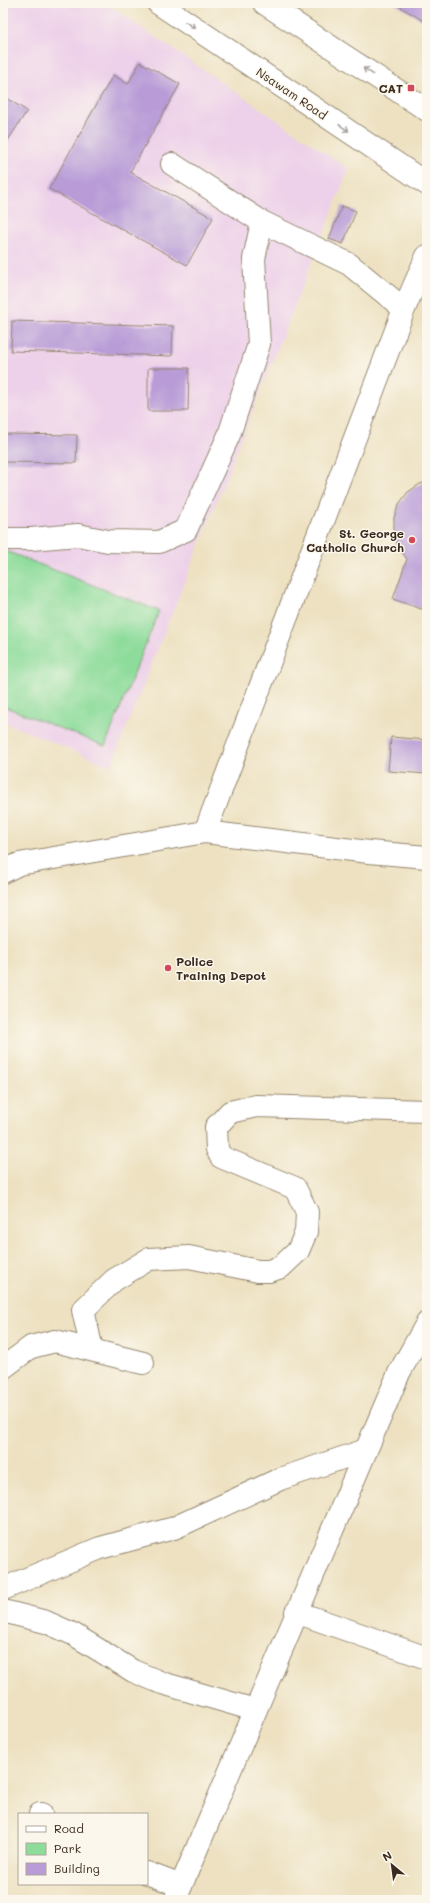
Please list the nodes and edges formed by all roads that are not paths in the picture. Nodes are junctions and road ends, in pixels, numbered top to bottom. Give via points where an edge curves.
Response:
1 (158, 3) edge
2 (264, 3) edge
3 (426, 107) edge
4 (172, 164) dead end
5 (427, 184) edge
6 (262, 222) junction
7 (427, 256) edge
8 (404, 309) junction
9 (3, 539) edge
10 (206, 832) junction
11 (427, 857) edge
12 (3, 872) edge
13 (427, 1111) edge
14 (424, 1336) edge
15 (92, 1350) junction
16 (143, 1363) dead end
17 (3, 1368) edge
18 (366, 1450) junction
19 (3, 1589) edge
20 (3, 1611) edge
21 (296, 1612) junction
22 (427, 1658) edge
23 (255, 1710) junction
24 (148, 1874) edge
25 (178, 1893) edge

1 -> 5 main road, Nsawam Road
3 -> 2 main road
4 - 6 main road
6 - 8 main road via 348,264
6 - 9 main road via 254,259 259,344 229,435 186,530 159,542 108,541 78,535
7 - 8 main road
8 - 10 main road
10 - 11 main road
10 - 12 main road via 18,864
13 - 15 main road via 256,1106 230,1112 216,1127 217,1149 221,1157 295,1188 307,1212 306,1232 298,1251 282,1268 269,1271 189,1257 149,1259 114,1280 83,1310
14 - 18 main road via 399,1373
15 - 16 main road
15 - 17 main road via 55,1340 31,1347
18 - 19 main road via 280,1479 174,1528 100,1548
18 - 21 main road
20 - 23 main road via 46,1622 73,1634 133,1671 162,1683
21 - 22 main road
21 - 23 main road
23 - 25 main road
24 - 25 main road

